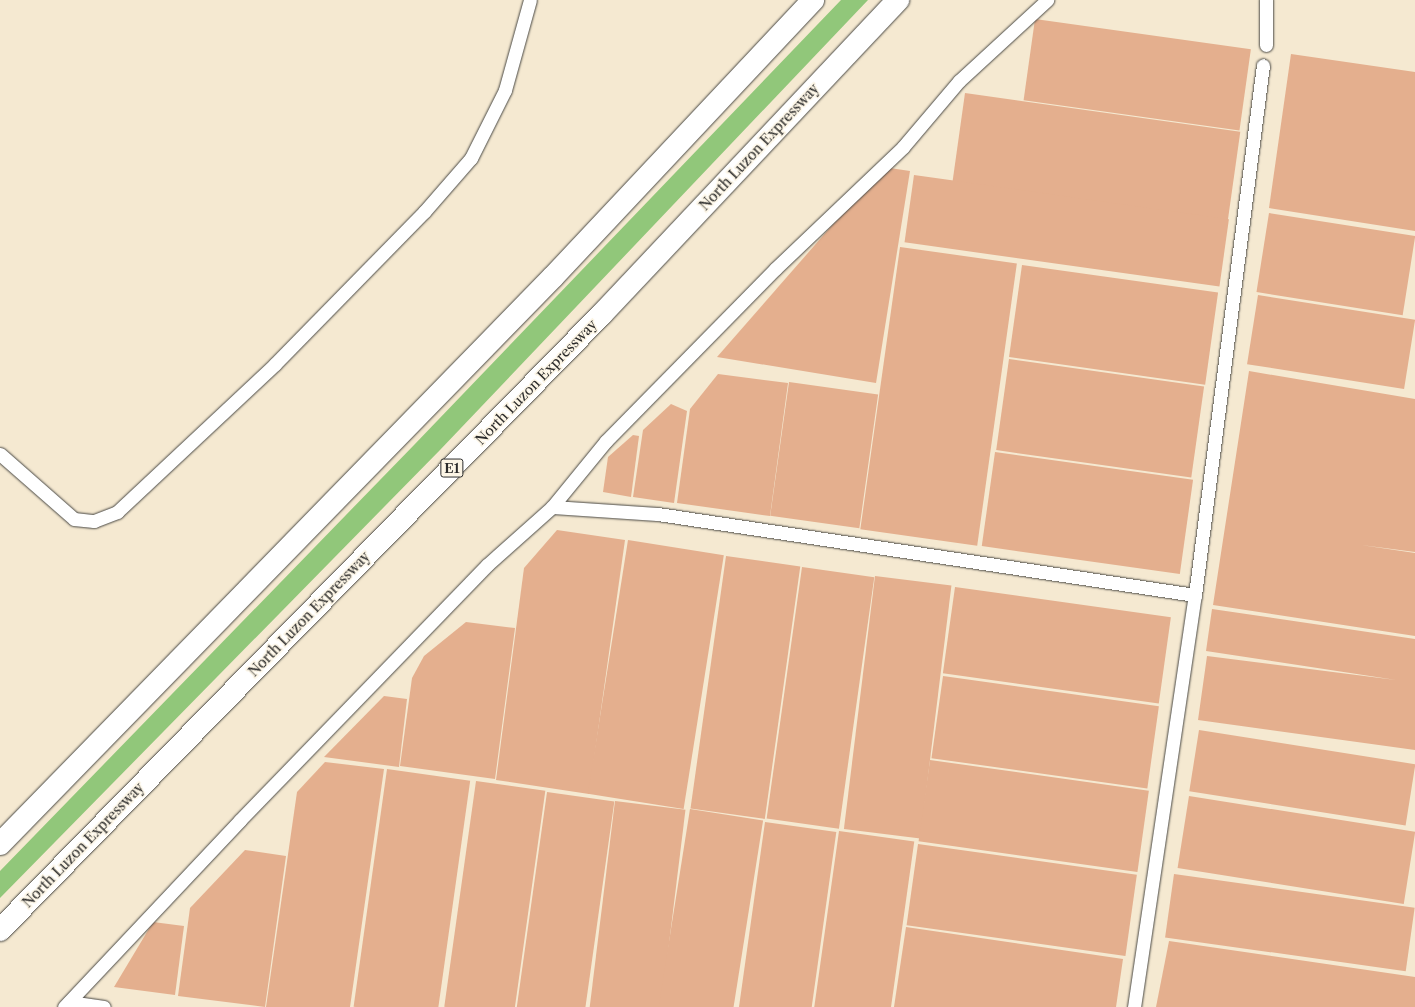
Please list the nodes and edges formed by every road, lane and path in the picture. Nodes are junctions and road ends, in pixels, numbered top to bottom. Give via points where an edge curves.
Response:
1 (530, 0) edge
2 (813, 0) edge
3 (898, 0) edge
4 (1047, 0) edge
5 (1266, 0) edge
6 (1266, 45) dead end
7 (1263, 65) dead end
8 (0, 454) edge
9 (552, 507) junction
10 (1195, 595) junction
11 (0, 844) edge
12 (0, 930) edge
13 (67, 1005) edge
14 (104, 1007) edge
15 (1134, 1007) edge

1 - 8 lane via 505,90 471,158 424,212 275,364 117,512 94,521 74,519
2 - 11 highway via 553,277
3 - 12 highway, North Luzon Expressway / E1 via 602,314
4 - 9 lane via 959,82 903,147 775,269 606,441
5 - 6 lane
7 - 10 lane
9 - 10 lane via 658,514
9 - 13 lane via 481,570 240,820
10 - 15 lane
13 - 14 lane

